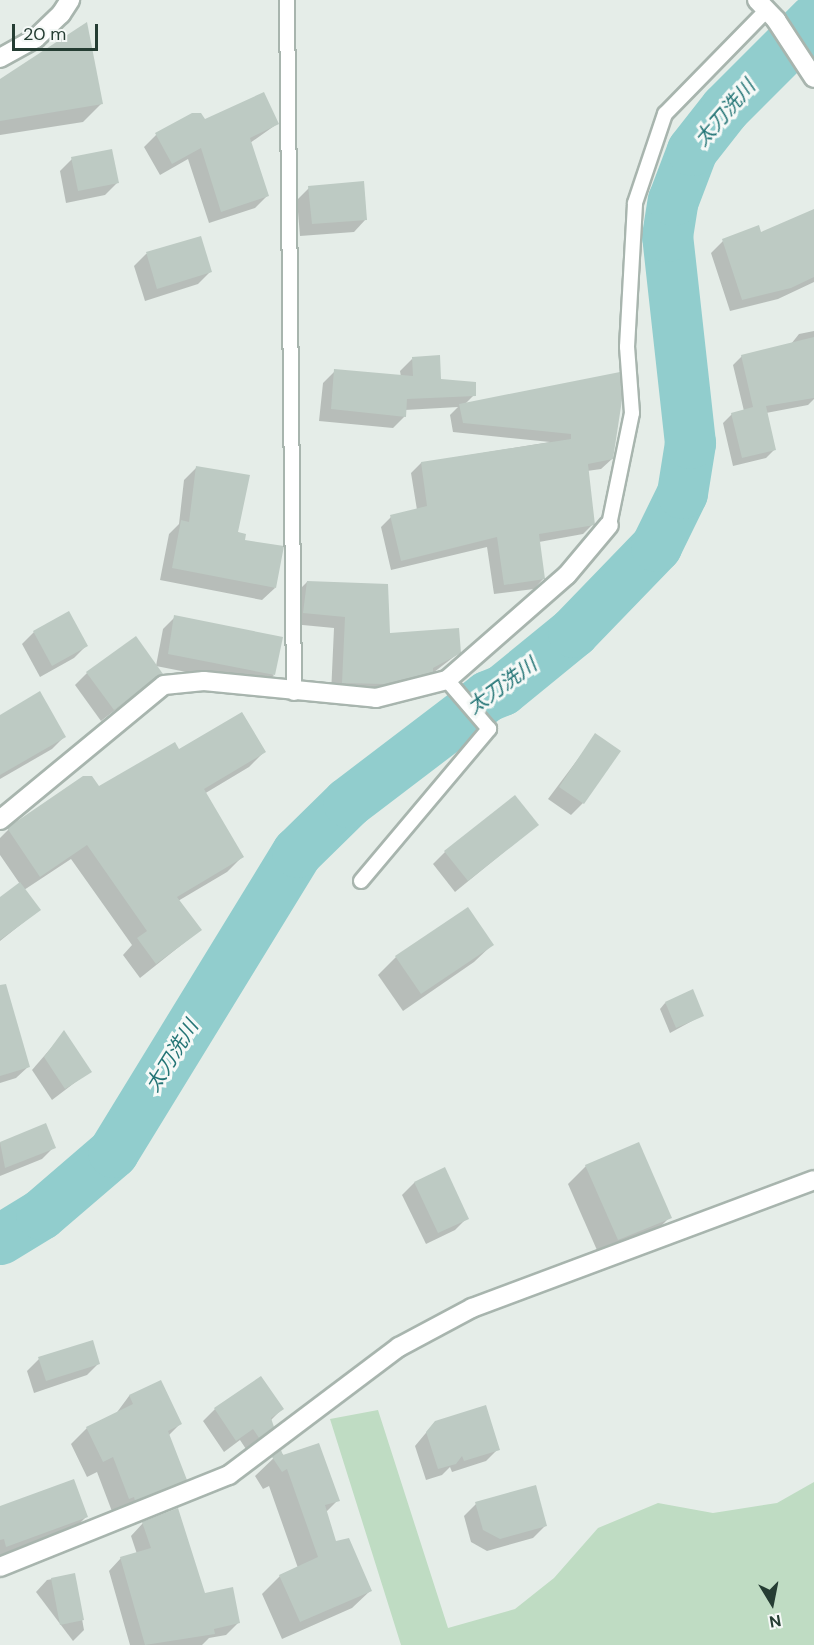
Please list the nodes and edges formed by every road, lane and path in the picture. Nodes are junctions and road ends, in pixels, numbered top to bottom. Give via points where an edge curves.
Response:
1 (70, 0) edge
2 (287, 0) edge
3 (765, 7) edge
4 (0, 58) edge
5 (811, 72) edge
6 (609, 525) joint
7 (447, 680) junction
8 (294, 693) junction
9 (0, 820) edge
10 (361, 881) dead end
11 (814, 1180) edge
12 (0, 1567) edge

1 - 4 street via 36,39
2 - 8 lane
3 - 5 street
3 - 6 lane via 665,114 635,203 627,347 633,413
6 - 7 street via 567,575
7 - 8 street via 376,698
7 - 10 lane via 489,729
8 - 9 street via 204,681 165,685
11 - 12 street via 472,1308 399,1347 229,1475

